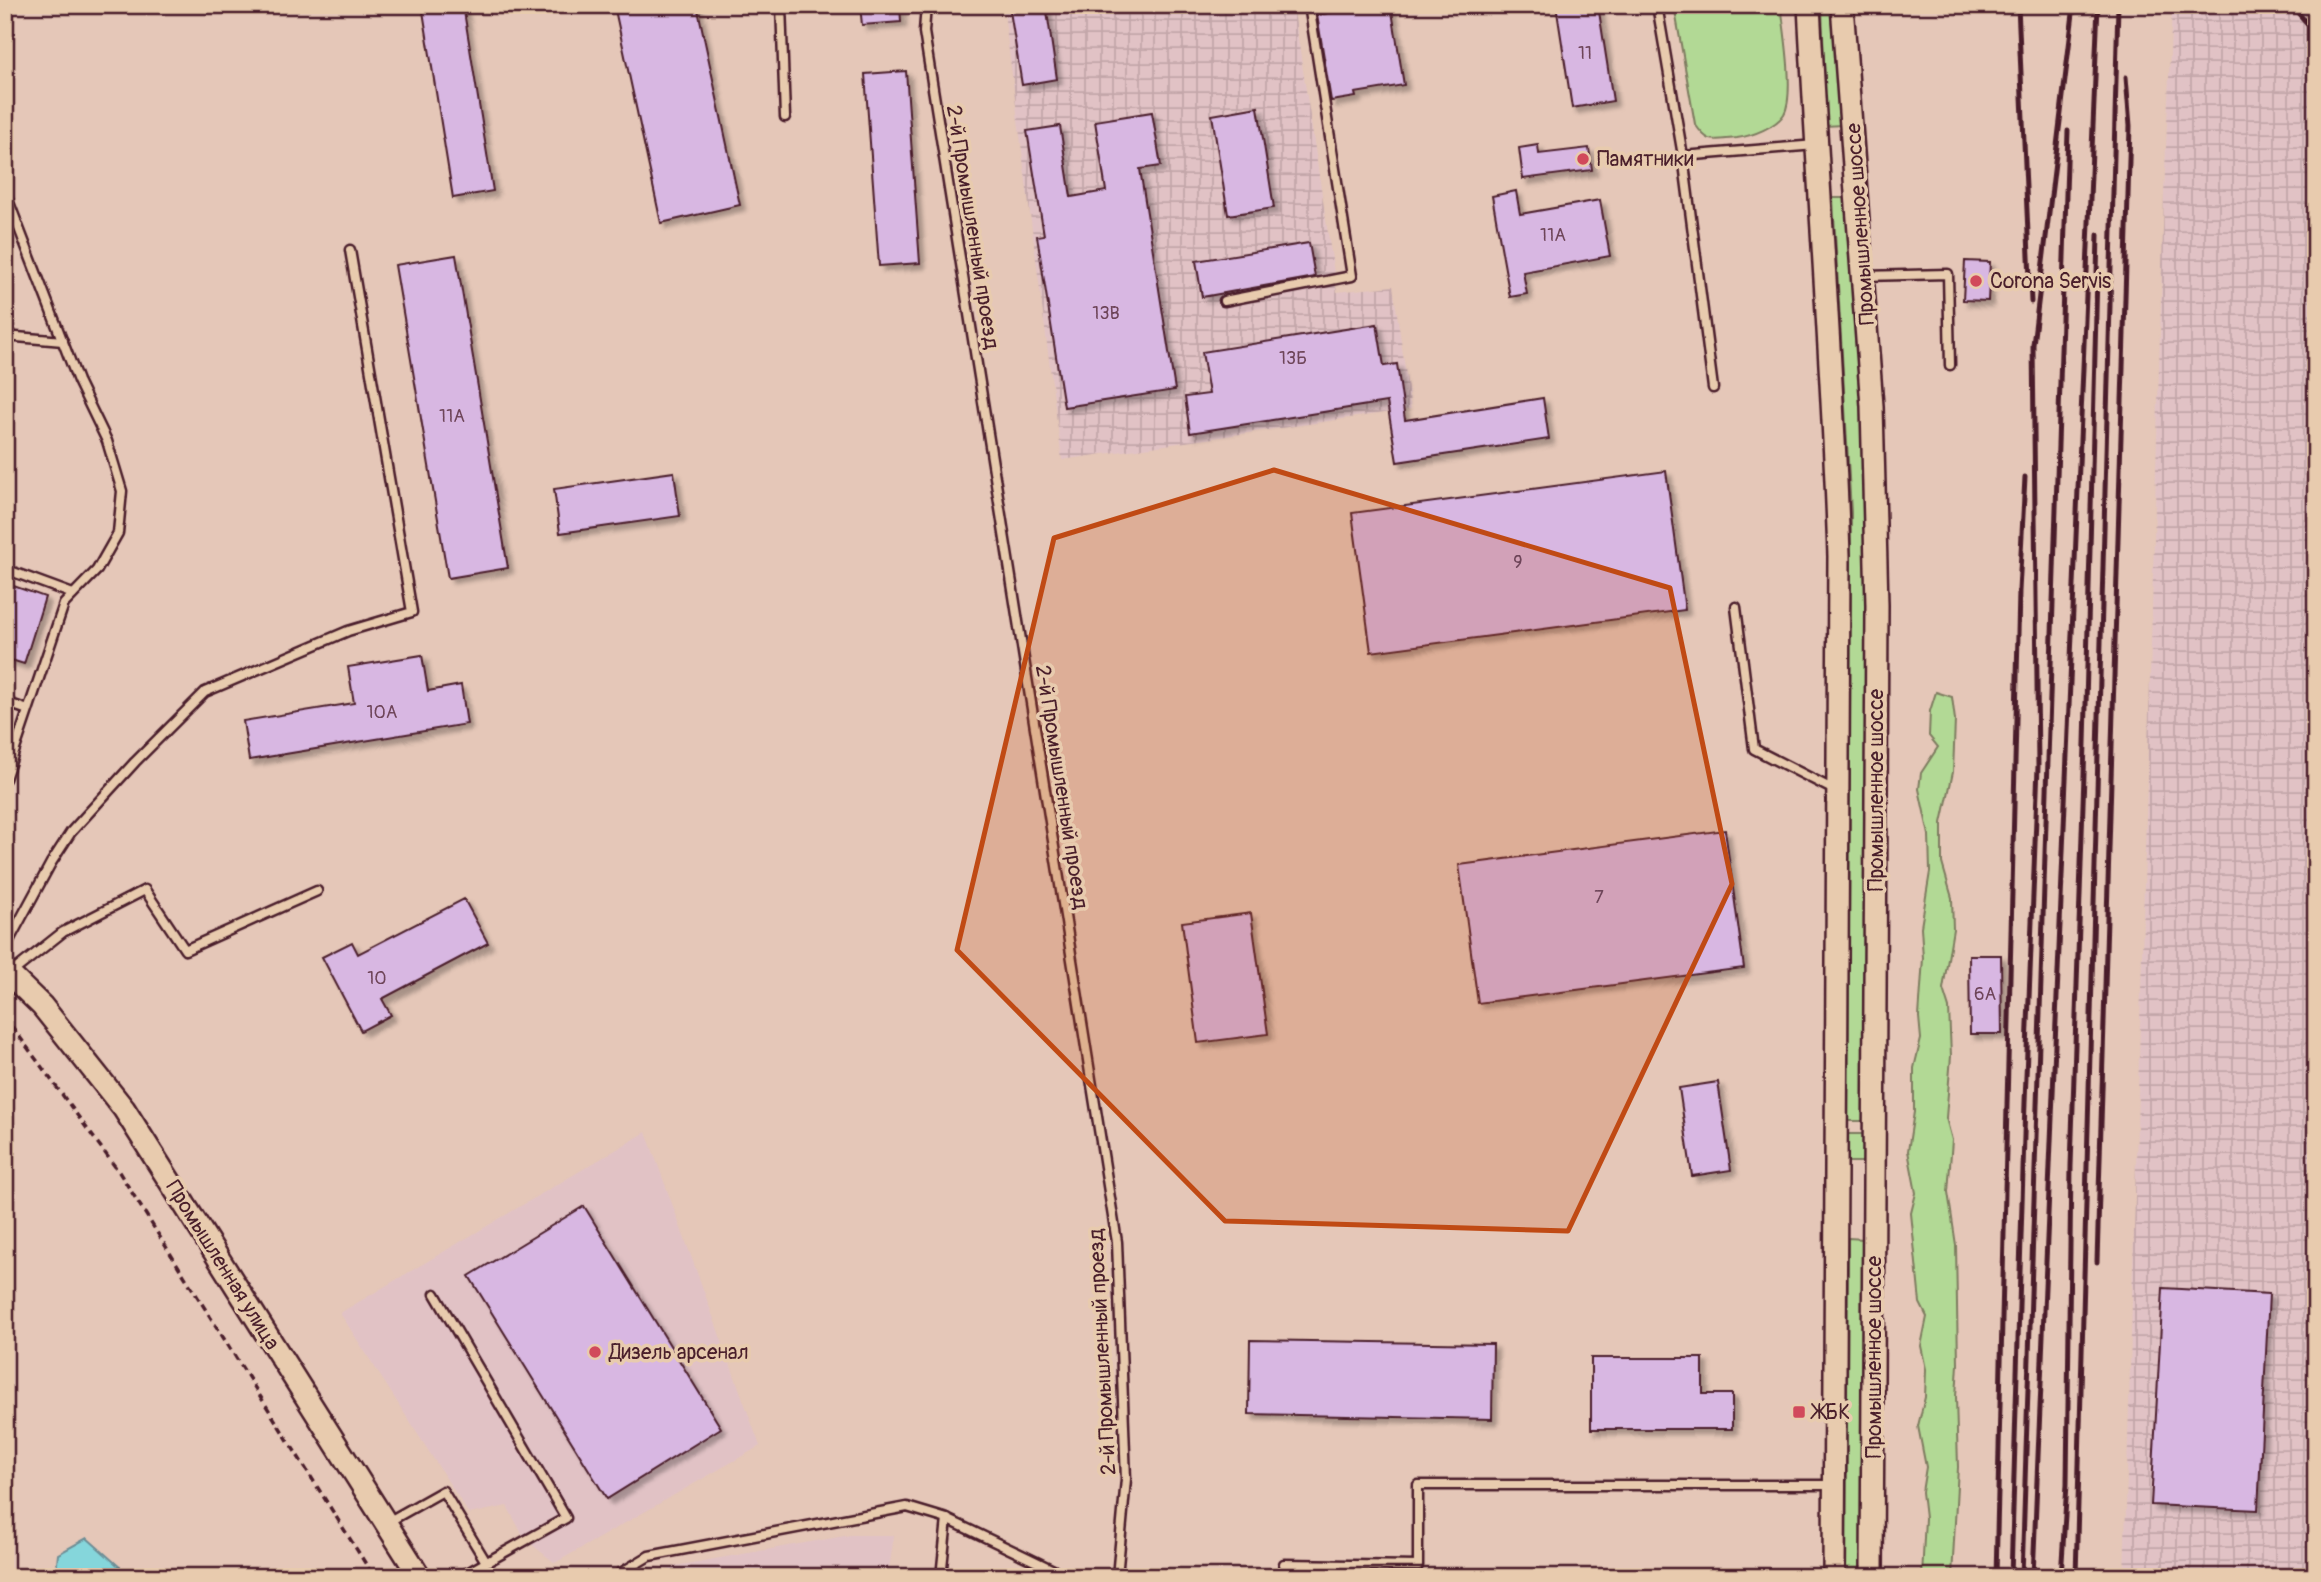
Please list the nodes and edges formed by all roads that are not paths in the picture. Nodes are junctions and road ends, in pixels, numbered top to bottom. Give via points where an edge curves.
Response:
1 (781, 5) edge
2 (926, 5) edge
3 (1309, 5) edge
4 (1657, 5) edge
5 (1809, 5) edge
6 (1842, 5) edge
7 (785, 117) dead end
8 (1854, 143) junction
9 (1816, 145) junction
10 (1683, 156) junction
11 (5, 192) edge
12 (351, 250) dead end
13 (1864, 276) junction
14 (1224, 301) dead end
15 (5, 337) edge
16 (63, 341) junction
17 (1950, 365) dead end
18 (1713, 388) dead end
19 (5, 569) edge
20 (73, 594) junction
21 (1736, 607) dead end
22 (5, 702) edge
23 (29, 710) junction
24 (5, 779) edge
25 (1839, 792) junction
26 (317, 891) dead end
27 (5, 948) edge
28 (8, 972) edge
29 (1836, 1195) junction
30 (1875, 1195) junction
31 (435, 1294) dead end
32 (1835, 1485) junction
33 (947, 1519) junction
34 (386, 1524) junction
35 (486, 1562) junction
36 (1284, 1564) dead end
37 (420, 1577) edge
38 (460, 1577) edge
39 (614, 1577) edge
40 (941, 1577) edge
41 (1068, 1577) edge
42 (1116, 1577) edge
43 (1834, 1577) edge
44 (1872, 1577) edge

1 - 7 lane
2 - 42 lane, 2-й Промышленный проезд via 924,33 1117,1242 1126,1479
3 - 14 lane via 1352,276
4 - 10 lane
5 - 9 main road, Промышленное шоссе
6 - 8 main road, Промышленное шоссе
8 - 9 main road
8 - 13 main road, Промышленное шоссе
9 - 10 lane
9 - 25 main road, Промышленное шоссе via 1834,413
10 - 18 lane
11 - 16 lane
12 - 27 lane via 412,611 348,631 205,692 71,832
13 - 17 lane via 1948,274
13 - 30 main road, Промышленное шоссе via 1877,605
15 - 16 lane
16 - 20 lane via 107,441 121,491 118,533 97,570
19 - 20 lane
20 - 23 lane via 64,604
21 - 25 lane via 1754,749
22 - 23 lane
23 - 24 lane
25 - 29 main road, Промышленное шоссе
26 - 28 lane via 185,950 145,890 62,932
28 - 34 main road, Промышленная улица via 42,1006 124,1109
29 - 30 main road
29 - 32 main road, Промышленное шоссе
30 - 44 main road, Промышленное шоссе
31 - 35 lane via 566,1518
32 - 36 lane via 1418,1485 1418,1566
32 - 43 main road, Промышленное шоссе
33 - 39 lane via 907,1507 649,1556
33 - 40 lane
33 - 41 lane
34 - 35 lane via 443,1491
34 - 37 main road, Промышленная улица
35 - 38 lane

